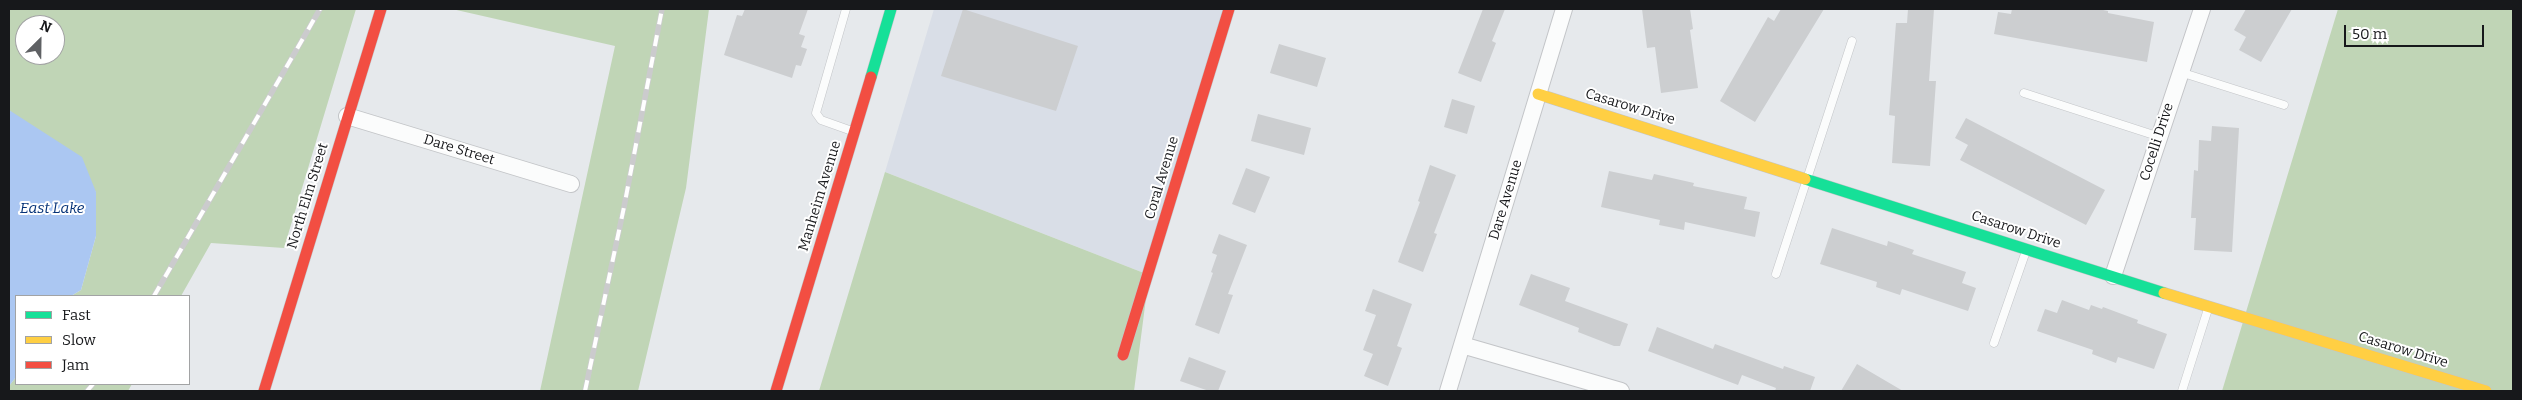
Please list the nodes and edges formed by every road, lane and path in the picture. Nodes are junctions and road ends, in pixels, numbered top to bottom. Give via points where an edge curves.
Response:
1 (381, 9) edge
2 (846, 9) edge
3 (891, 9) edge
4 (1229, 9) edge
5 (1564, 9) edge
6 (2202, 9) edge
7 (1852, 40) dead end
8 (2180, 72) junction
9 (2024, 93) dead end
10 (1538, 94) junction
11 (2284, 105) dead end
12 (348, 116) junction
13 (854, 132) junction
14 (2160, 137) junction
15 (1807, 179) junction
16 (571, 184) dead end
17 (2026, 249) junction
18 (1776, 274) dead end
19 (2113, 276) junction
20 (2208, 307) junction
21 (1994, 343) dead end
22 (1462, 345) junction
23 (1123, 355) dead end
24 (264, 391) edge
25 (776, 391) edge
26 (1448, 391) edge
27 (1621, 391) edge
28 (2182, 391) edge
29 (2486, 391) edge

1 - 12 street, North Elm Street
2 - 13 lane via 816,113 821,120
3 - 13 street, Manheim Avenue
4 - 23 street, Coral Avenue
5 - 10 street, Dare Avenue
6 - 8 street, Cocelli Drive
7 - 15 lane
8 - 11 lane
8 - 14 street, Cocelli Drive
9 - 14 lane
10 - 15 street, Casarow Drive
10 - 22 street, Dare Avenue
12 - 16 street, Dare Street
12 - 24 street, North Elm Street
13 - 25 street, Manheim Avenue
14 - 19 street, Cocelli Drive
15 - 17 street, Casarow Drive
15 - 18 lane
17 - 19 street, Casarow Drive
17 - 21 lane
19 - 20 street, Casarow Drive
20 - 28 lane
20 - 29 street, Casarow Drive
22 - 26 street, Dare Avenue
22 - 27 street

